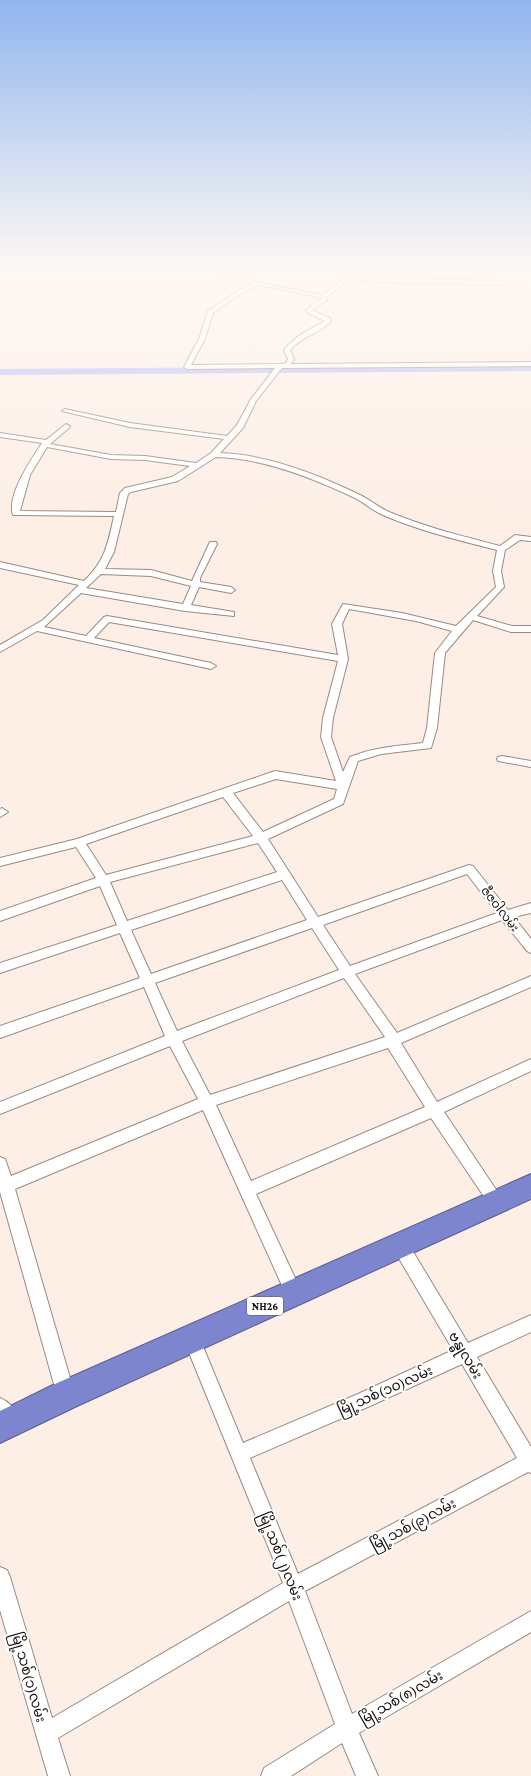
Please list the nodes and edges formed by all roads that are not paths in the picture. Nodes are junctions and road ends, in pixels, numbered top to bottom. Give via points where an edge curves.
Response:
1 (197, 349) edge
2 (288, 349) edge
3 (531, 364) edge
4 (278, 369) junction
5 (65, 411) dead end
6 (66, 426) dead end
7 (0, 435) edge
8 (229, 438) junction
9 (46, 444) junction
10 (214, 455) junction
11 (198, 466) junction
12 (118, 514) junction
13 (531, 539) edge
14 (213, 544) dead end
15 (500, 549) junction
16 (0, 565) edge
17 (99, 571) junction
18 (196, 585) junction
19 (82, 587) junction
20 (231, 590) dead end
21 (185, 608) junction
22 (232, 614) dead end
23 (472, 617) junction
24 (35, 628) junction
25 (531, 629) edge
26 (458, 630) junction
27 (87, 640) junction
28 (0, 649) edge
29 (344, 659) junction
30 (211, 666) dead end
31 (502, 759) dead end
32 (531, 764) edge
33 (343, 786) junction
34 (225, 792) junction
35 (261, 838) junction
36 (79, 842) junction
37 (0, 862) edge
38 (285, 874) junction
39 (103, 880) junction
40 (531, 908) edge
41 (504, 914) junction
42 (0, 916) edge
43 (316, 922) junction
44 (125, 927) junction
45 (531, 948) edge
46 (0, 968) edge
47 (347, 972) junction
48 (148, 981) junction
49 (531, 981) edge
50 (0, 1032) edge
51 (173, 1038) junction
52 (394, 1040) junction
53 (531, 1065) edge
54 (207, 1102) junction
55 (0, 1108) edge
56 (434, 1110) junction
57 (0, 1164) edge
58 (4, 1185) edge
59 (531, 1186) edge
60 (248, 1190) junction
61 (496, 1202) junction
62 (400, 1245) junction
63 (294, 1293) junction
64 (531, 1323) edge
65 (191, 1338) junction
66 (465, 1353) junction
67 (66, 1395) junction
68 (4, 1418) edge
69 (238, 1454) junction
70 (530, 1462) edge
71 (0, 1577) edge
72 (294, 1588) junction
73 (531, 1621) edge
74 (347, 1728) junction
75 (46, 1734) junction
76 (59, 1776) edge
77 (272, 1776) edge
78 (367, 1776) edge

1 - 4 street via 188,367
2 - 4 street via 290,362
3 - 4 street
4 - 8 street via 254,400 240,426
5 - 8 street via 130,425
6 - 9 street
7 - 9 street
8 - 10 street
9 - 11 street via 111,457 145,458
9 - 12 street via 26,472 16,513
10 - 11 street
10 - 15 street via 235,456 320,480 358,496 386,514
11 - 12 street via 175,479 128,490 122,496
12 - 17 street via 110,552
13 - 15 street via 518,537
14 - 18 street via 196,578
15 - 23 street via 497,571 500,588
16 - 19 street
17 - 18 street via 151,573
17 - 19 street
18 - 20 street
18 - 21 street
19 - 21 street
19 - 24 street via 46,622
21 - 22 street
23 - 25 street via 511,629
23 - 26 street
24 - 27 street
24 - 28 street
26 - 29 street via 409,616 346,606 337,624
26 - 33 street via 440,653 432,728 427,746 388,748 354,759
27 - 29 street via 108,619
27 - 30 street
29 - 33 street via 328,718 326,737
31 - 32 street
33 - 34 street via 276,775
33 - 35 street via 339,801
34 - 35 street
34 - 36 street
35 - 38 street
35 - 39 street
36 - 37 street
36 - 39 street
38 - 43 street
38 - 44 street
39 - 42 street
39 - 44 street
40 - 41 street
41 - 43 street, ဇီဇဝါလမ်း via 468,869
41 - 45 street, ဇီဇဝါလမ်း
41 - 47 street
43 - 47 street
43 - 48 street
44 - 46 street
44 - 48 street
47 - 51 street
47 - 52 street
48 - 50 street
48 - 51 street
49 - 52 street
51 - 54 street
51 - 55 street
52 - 54 street
52 - 56 street via 394,1045
53 - 56 street
54 - 58 street
54 - 60 street
56 - 60 street
56 - 61 street
57 - 58 street
58 - 67 street
59 - 61 highway, NH26
60 - 63 street
61 - 62 highway, NH26
62 - 63 highway, NH26
62 - 66 street, ဗန္ဓုလမ်း
63 - 65 highway, NH26
64 - 66 street, မြို့သစ်(၁၀)လမ်း
65 - 67 highway, NH26
65 - 69 street, မြို့သစ်(၂)လမ်း
66 - 69 street, မြို့သစ်(၁၀)လမ်း
66 - 70 street, ဗန္ဓုလမ်း
67 - 68 highway, NH26
69 - 72 street, မြို့သစ်(၂)လမ်း
70 - 72 street, မြို့သစ်(၉)လမ်း
71 - 75 street, မြို့သစ်(၁)လမ်း
72 - 74 street, မြို့သစ်(၂)လမ်း
72 - 75 street, မြို့သစ်(၉)လမ်း
73 - 74 street, မြို့သစ်(၈)လမ်း
74 - 77 street, မြို့သစ်(၈)လမ်း
74 - 78 street, မြို့သစ်(၂)လမ်း
75 - 76 street, မြို့သစ်(၁)လမ်း

